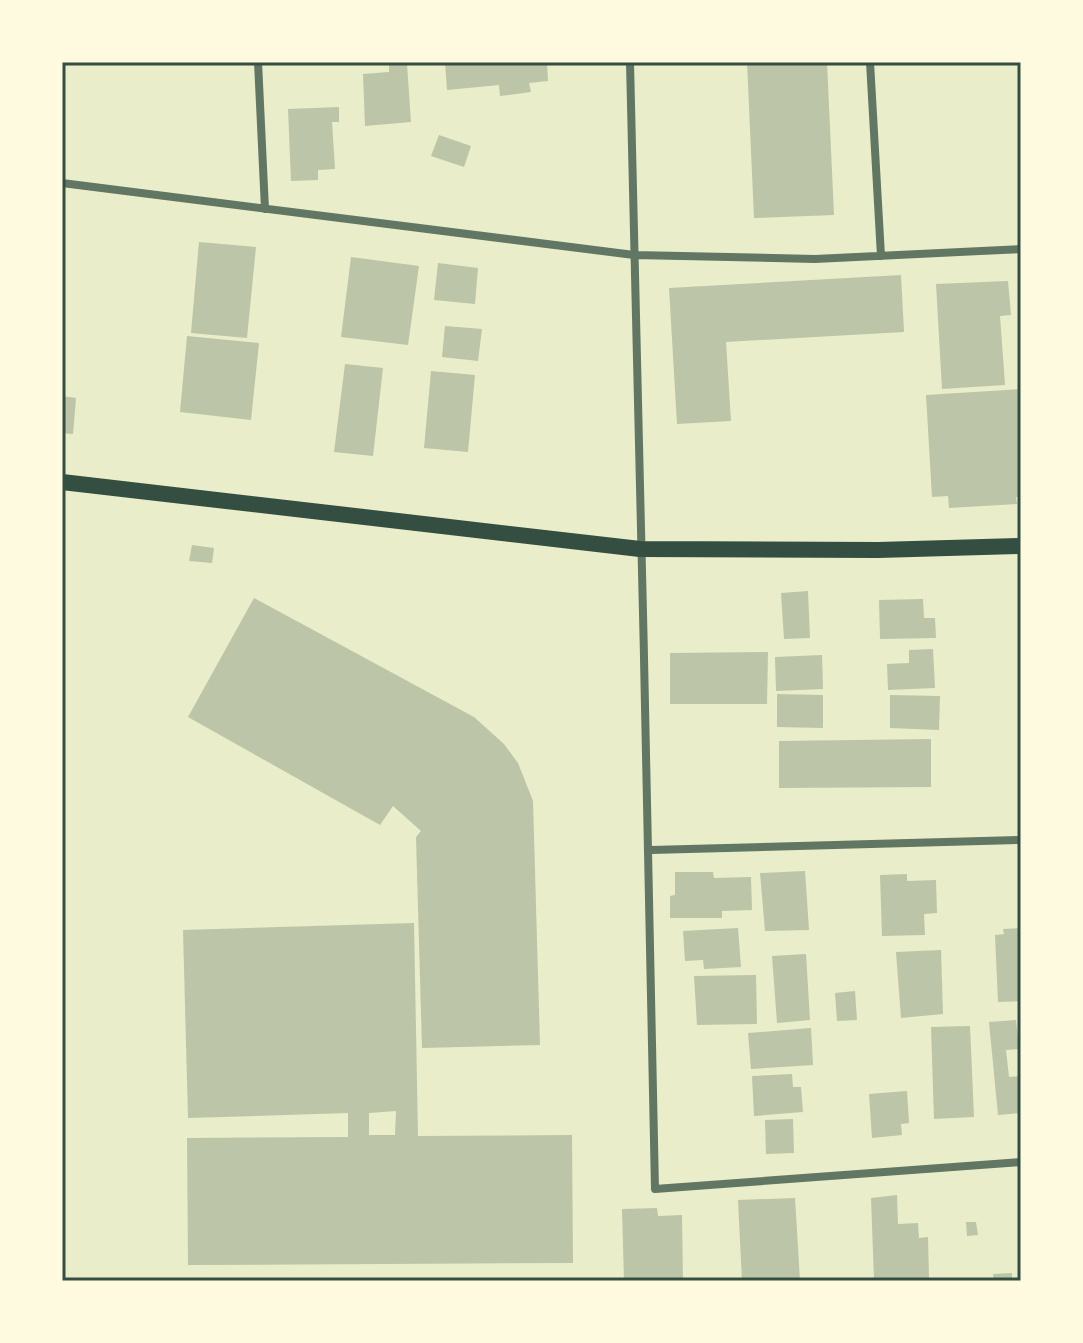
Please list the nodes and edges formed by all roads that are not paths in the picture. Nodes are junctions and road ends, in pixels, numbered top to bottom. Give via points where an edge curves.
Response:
1 (258, 62) edge
2 (630, 62) edge
3 (870, 62) edge
4 (62, 183) edge
5 (265, 209) junction
6 (1021, 249) edge
7 (634, 255) junction
8 (881, 256) junction
9 (62, 482) edge
10 (1021, 546) edge
11 (640, 549) junction
12 (1021, 840) edge
13 (651, 850) junction
14 (1021, 1162) edge

1 - 5 street
2 - 7 street
3 - 8 street
4 - 5 street
5 - 7 street
6 - 8 street
7 - 8 street
7 - 11 street
9 - 11 main road
10 - 11 main road
11 - 13 street
12 - 13 street
13 - 14 street via 655,1189

